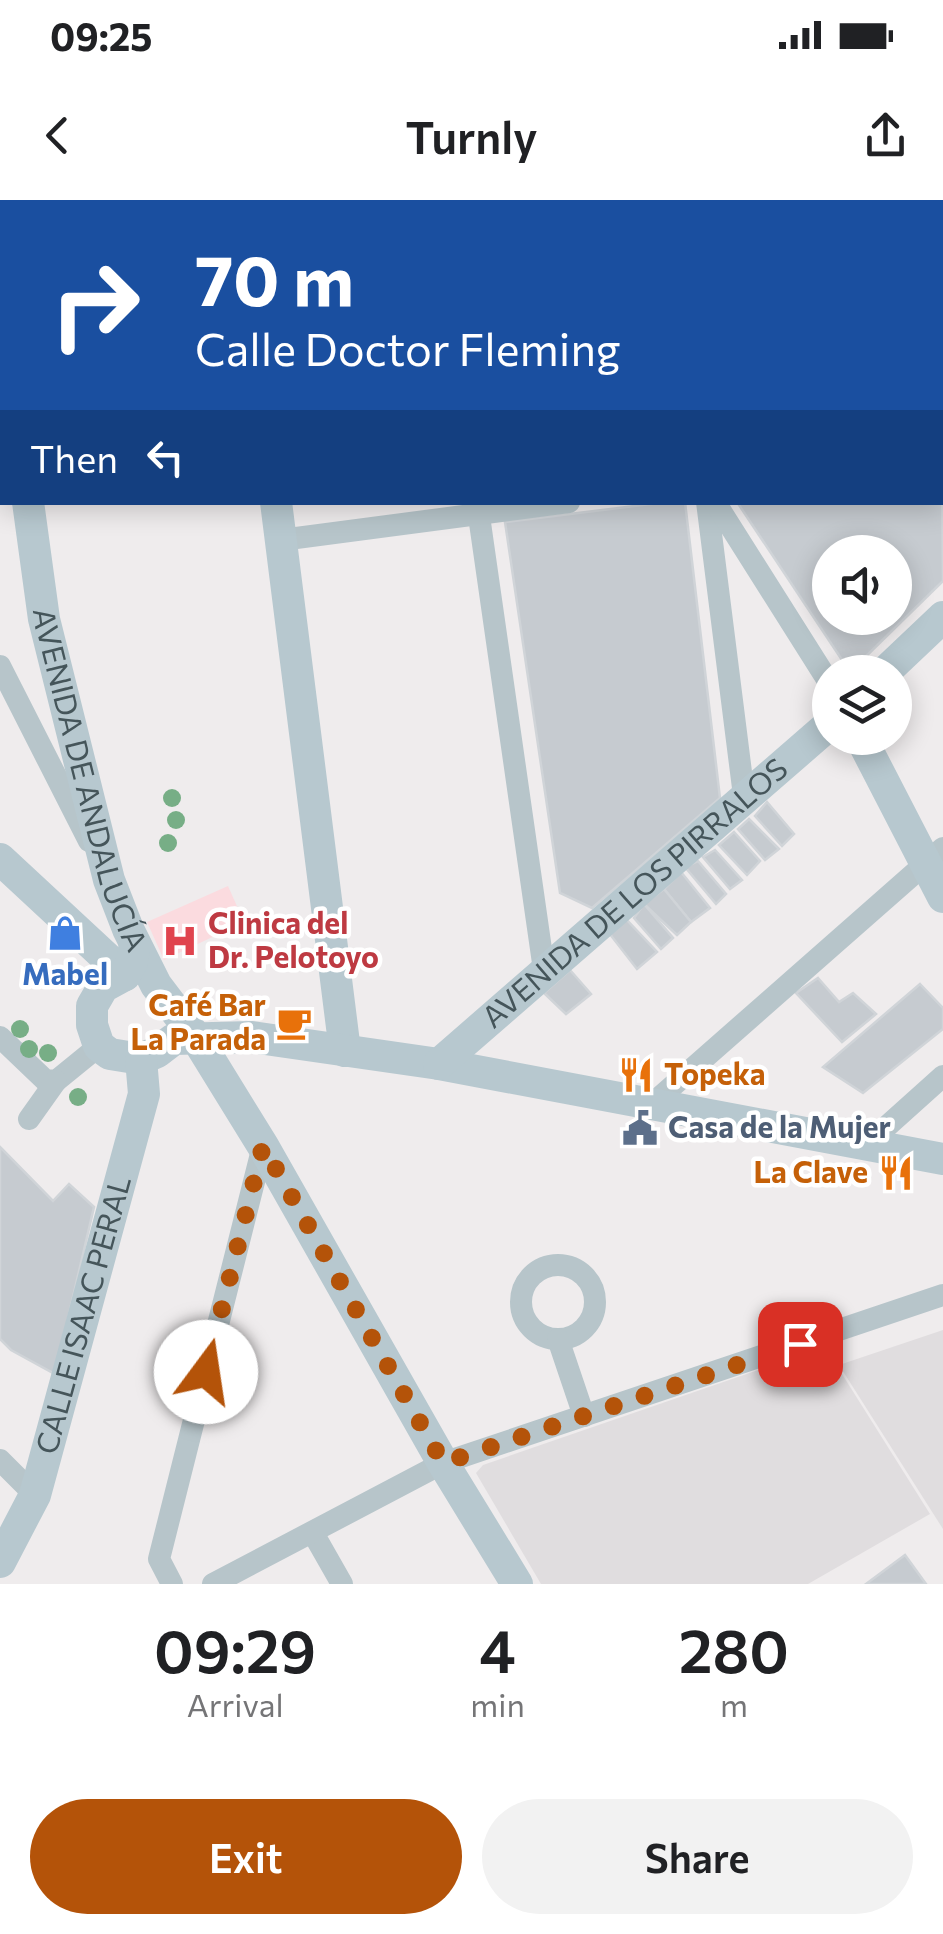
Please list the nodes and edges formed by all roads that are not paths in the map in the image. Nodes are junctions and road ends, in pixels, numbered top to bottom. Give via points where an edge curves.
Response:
1 (28, 505) edge
2 (276, 505) edge
3 (524, 505) edge
4 (706, 505) edge
5 (717, 505) edge
6 (478, 508) edge
7 (282, 540) junction
8 (943, 617) edge
9 (904, 655) edge
10 (812, 656) edge
11 (0, 666) edge
12 (812, 739) edge
13 (872, 755) edge
14 (744, 796) junction
15 (935, 856) edge
16 (0, 859) edge
17 (109, 880) junction
18 (943, 897) edge
19 (130, 960) junction
20 (544, 970) junction
21 (0, 1037) edge
22 (197, 1039) junction
23 (100, 1046) junction
24 (344, 1052) junction
25 (141, 1059) junction
26 (438, 1064) junction
27 (943, 1076) edge
28 (56, 1081) junction
29 (651, 1105) junction
30 (29, 1119) dead end
31 (263, 1146) junction
32 (865, 1146) junction
33 (943, 1159) edge
34 (943, 1295) edge
35 (558, 1339) dead end
36 (584, 1416) junction
37 (0, 1460) edge
38 (443, 1463) junction
39 (36, 1495) junction
40 (313, 1532) junction
41 (0, 1562) edge
42 (172, 1584) edge
43 (213, 1584) edge
44 (342, 1584) edge
45 (517, 1584) edge

1 - 17 main road, AVENIDA DE ANDALUCÍA via 44,619
2 - 7 main road
3 - 6 street
4 - 14 street
5 - 10 street
6 - 7 street
6 - 20 street
7 - 24 main road
8 - 9 main road
11 - 17 street
12 - 14 main road, AVENIDA DE LOS PIRRALOS
13 - 15 main road
14 - 20 main road, AVENIDA DE LOS PIRRALOS
15 - 18 main road
15 - 29 street
16 - 19 main road
17 - 19 main road, AVENIDA DE ANDALUCÍA
19 - 22 main road, AVENIDA DE ANDALUCÍA
19 - 23 main road via 92,1006
20 - 26 main road, AVENIDA DE LOS PIRRALOS
21 - 28 street via 44,1080
22 - 24 main road via 252,1038
22 - 25 main road via 174,1039
22 - 31 main road, AVENIDA DE ANDALUCÍA
23 - 25 main road
23 - 28 street
24 - 26 main road
25 - 39 main road, CALLE ISAAC PERAL via 144,1094
26 - 29 main road
27 - 32 street
28 - 30 street
29 - 32 main road
31 - 38 main road, AVENIDA DE ANDALUCÍA
31 - 42 street via 158,1559
32 - 33 main road
34 - 36 street
35 - 36 street
36 - 38 street
37 - 39 street
38 - 40 street
38 - 45 main road, AVENIDA DE ANDALUCÍA
39 - 41 main road, CALLE ISAAC PERAL
40 - 43 street
40 - 44 street

